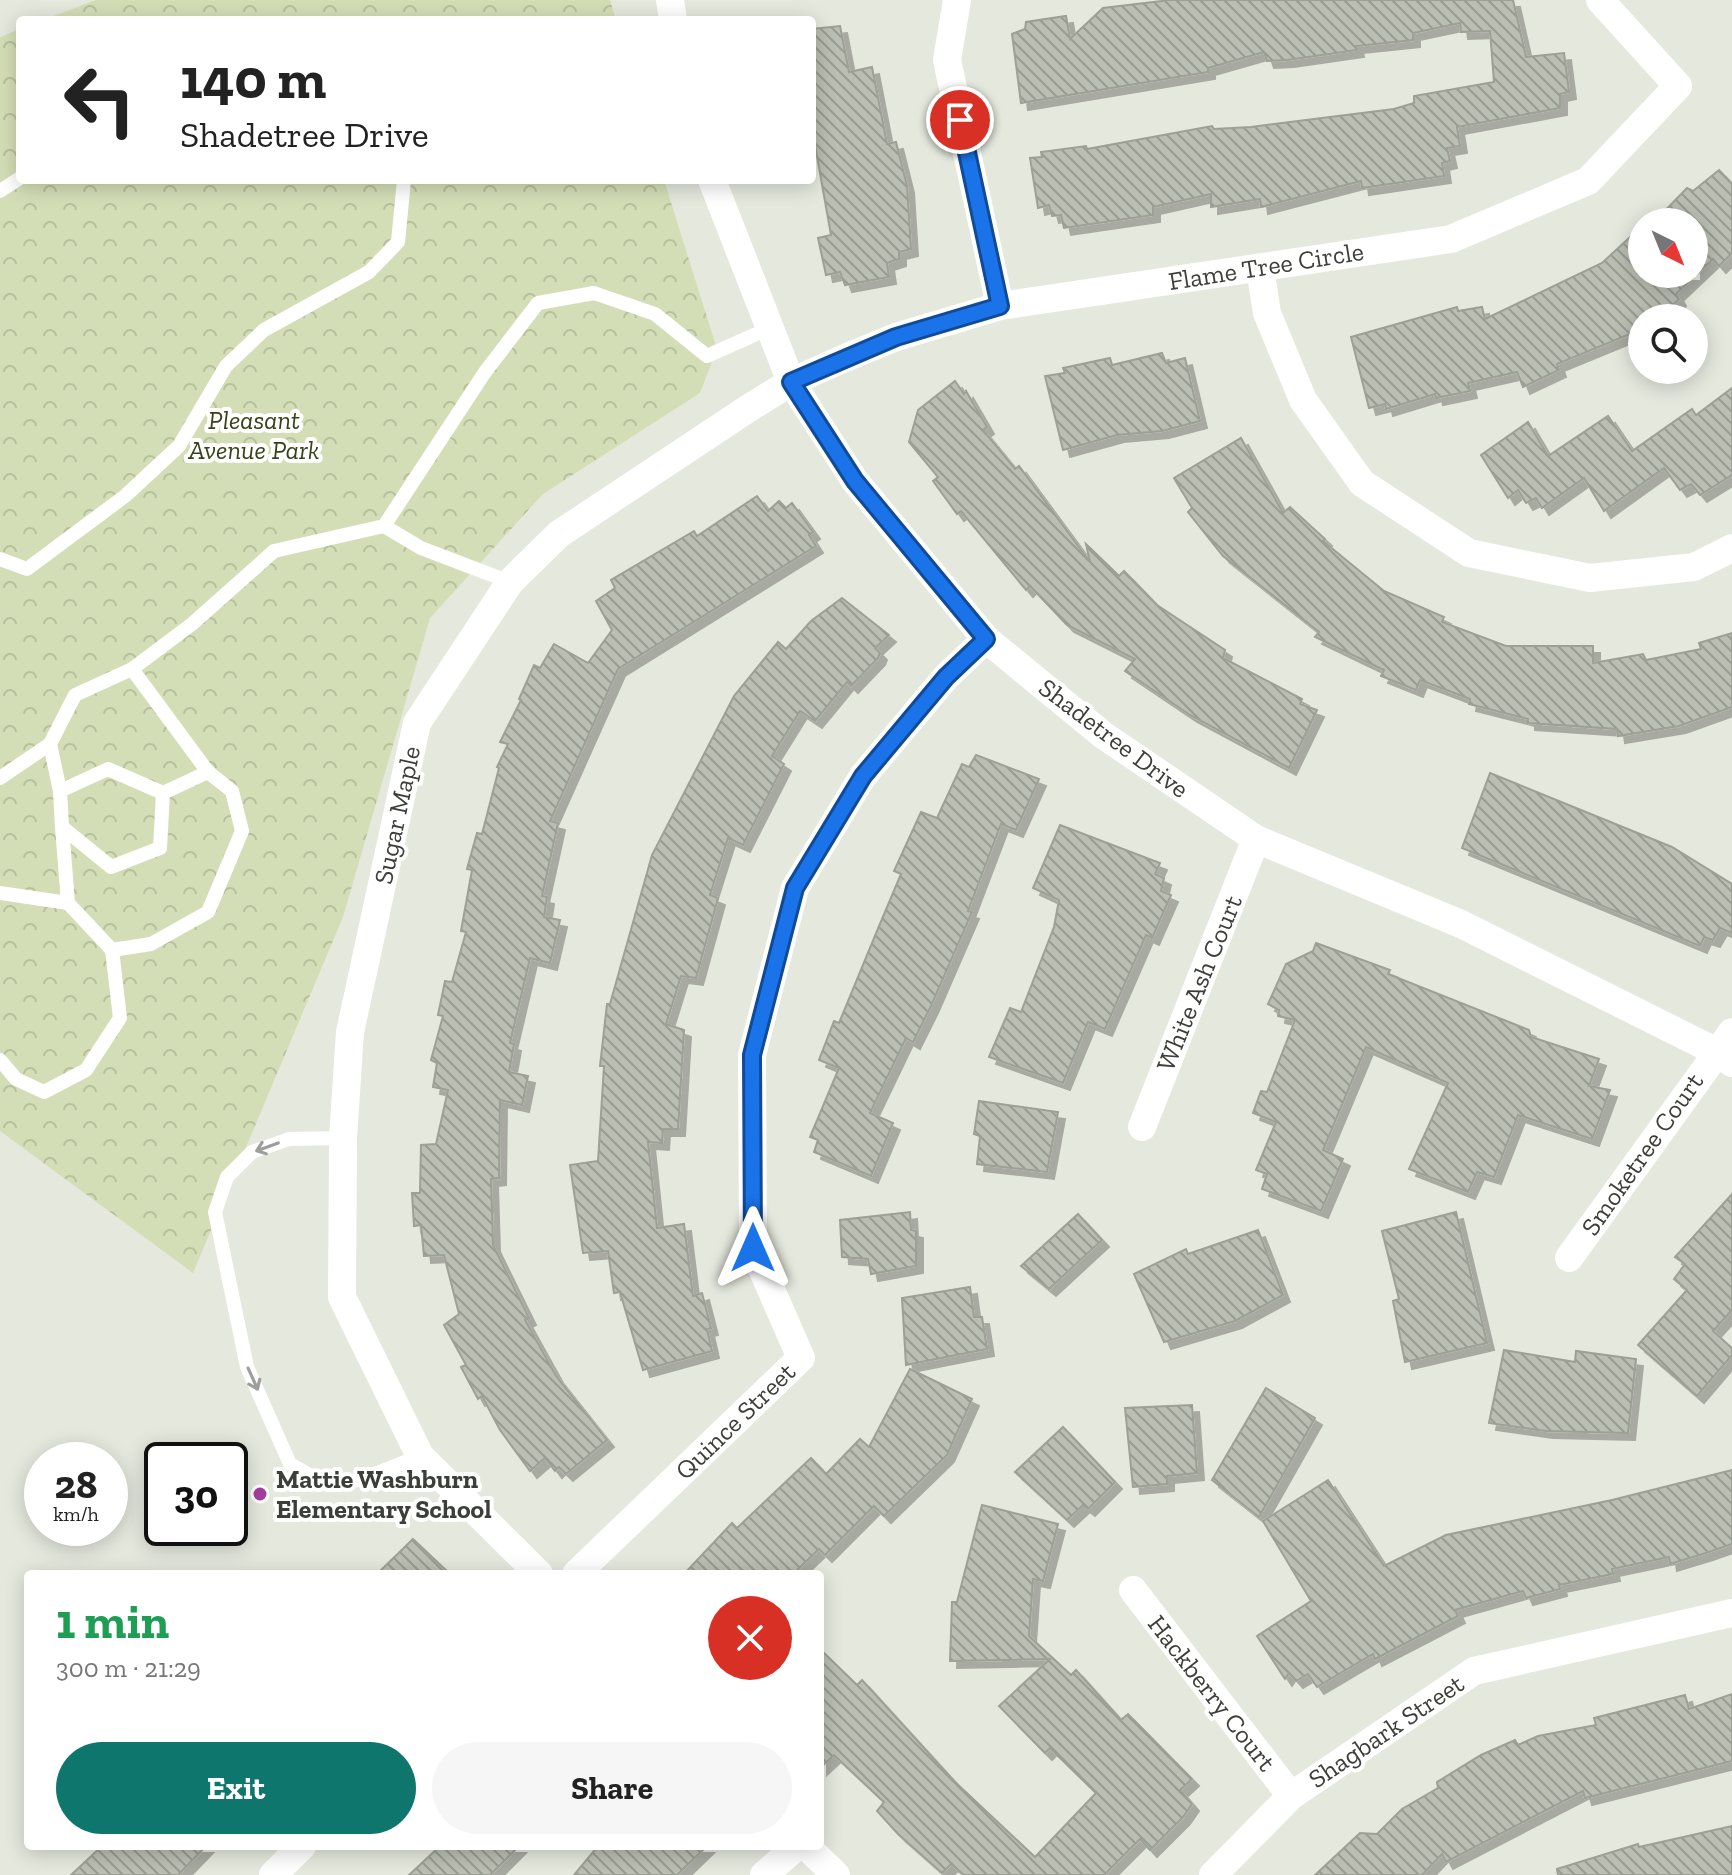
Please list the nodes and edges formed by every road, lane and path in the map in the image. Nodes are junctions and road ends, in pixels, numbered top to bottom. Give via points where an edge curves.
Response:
1 (957, 0) edge
2 (1600, 0) edge
3 (404, 184) edge
4 (714, 184) edge
5 (1260, 268) junction
6 (1000, 306) junction
7 (770, 328) junction
8 (791, 382) junction
9 (384, 526) junction
10 (1732, 548) edge
11 (0, 559) edge
12 (510, 582) junction
13 (986, 639) junction
14 (132, 669) junction
15 (50, 744) junction
16 (208, 772) junction
17 (0, 778) edge
18 (60, 791) junction
19 (163, 793) junction
20 (62, 827) junction
21 (1256, 839) junction
22 (0, 893) edge
23 (68, 903) junction
24 (112, 950) junction
25 (1726, 1049) edge
26 (0, 1060) edge
27 (1142, 1127) dead end
28 (343, 1138) junction
29 (1569, 1258) dead end
30 (420, 1456) junction
31 (535, 1570) edge
32 (580, 1570) edge
33 (1133, 1590) dead end
34 (1732, 1613) edge
35 (1291, 1796) junction
36 (298, 1850) edge
37 (792, 1850) edge
38 (810, 1850) edge
39 (273, 1875) edge
40 (764, 1875) edge
41 (836, 1875) edge
42 (1213, 1875) edge

1 - 6 street via 947,60
2 - 5 street, Flame Tree Circle via 1678,86 1588,181 1451,239
3 - 11 lane via 398,242 369,272 264,330 226,366 179,446 125,496 27,569
4 - 7 street, Shadetree Drive
5 - 6 street, Flame Tree Circle
5 - 10 street via 1267,313 1303,400 1362,483 1469,553 1590,578 1694,567
6 - 8 street, Sugar Maple via 896,337
7 - 8 street, Shadetree Drive
7 - 9 lane via 707,356 655,314 594,293 538,303 485,372
8 - 12 street, Sugar Maple via 559,534
8 - 13 street, Shadetree Drive via 855,481
9 - 12 lane via 421,548
9 - 14 lane via 274,551
12 - 28 street, Sugar Maple via 417,723 350,1032
13 - 21 street, Shadetree Drive via 1103,735
13 - 32 street, Quince Street via 946,677 863,776 795,888 752,1055 753,1248 801,1358
14 - 15 lane via 75,695
14 - 16 lane
15 - 17 lane
15 - 18 lane
16 - 19 lane
16 - 24 lane via 232,791 242,831 208,912 151,944
18 - 19 lane via 108,769
18 - 20 lane
19 - 20 lane via 160,848 111,867
20 - 23 lane
21 - 25 street, Shadetree Drive via 1461,924
21 - 27 street, White Ash Court
22 - 23 lane
23 - 24 lane
24 - 26 lane via 120,1018 86,1070 44,1092 16,1079
25 - 29 street, Smoketree Court
28 - 30 street, Sugar Maple via 342,1297
28 -> 30 lane via 289,1139 252,1152 227,1177 215,1212 247,1367 290,1464 324,1483 360,1480
30 - 31 street, Sugar Maple
33 - 35 street, Hackberry Court
34 - 35 street, Shagbark Street via 1474,1671
35 - 42 street, Shagbark Street
36 - 39 street
37 - 40 street
38 - 41 street

